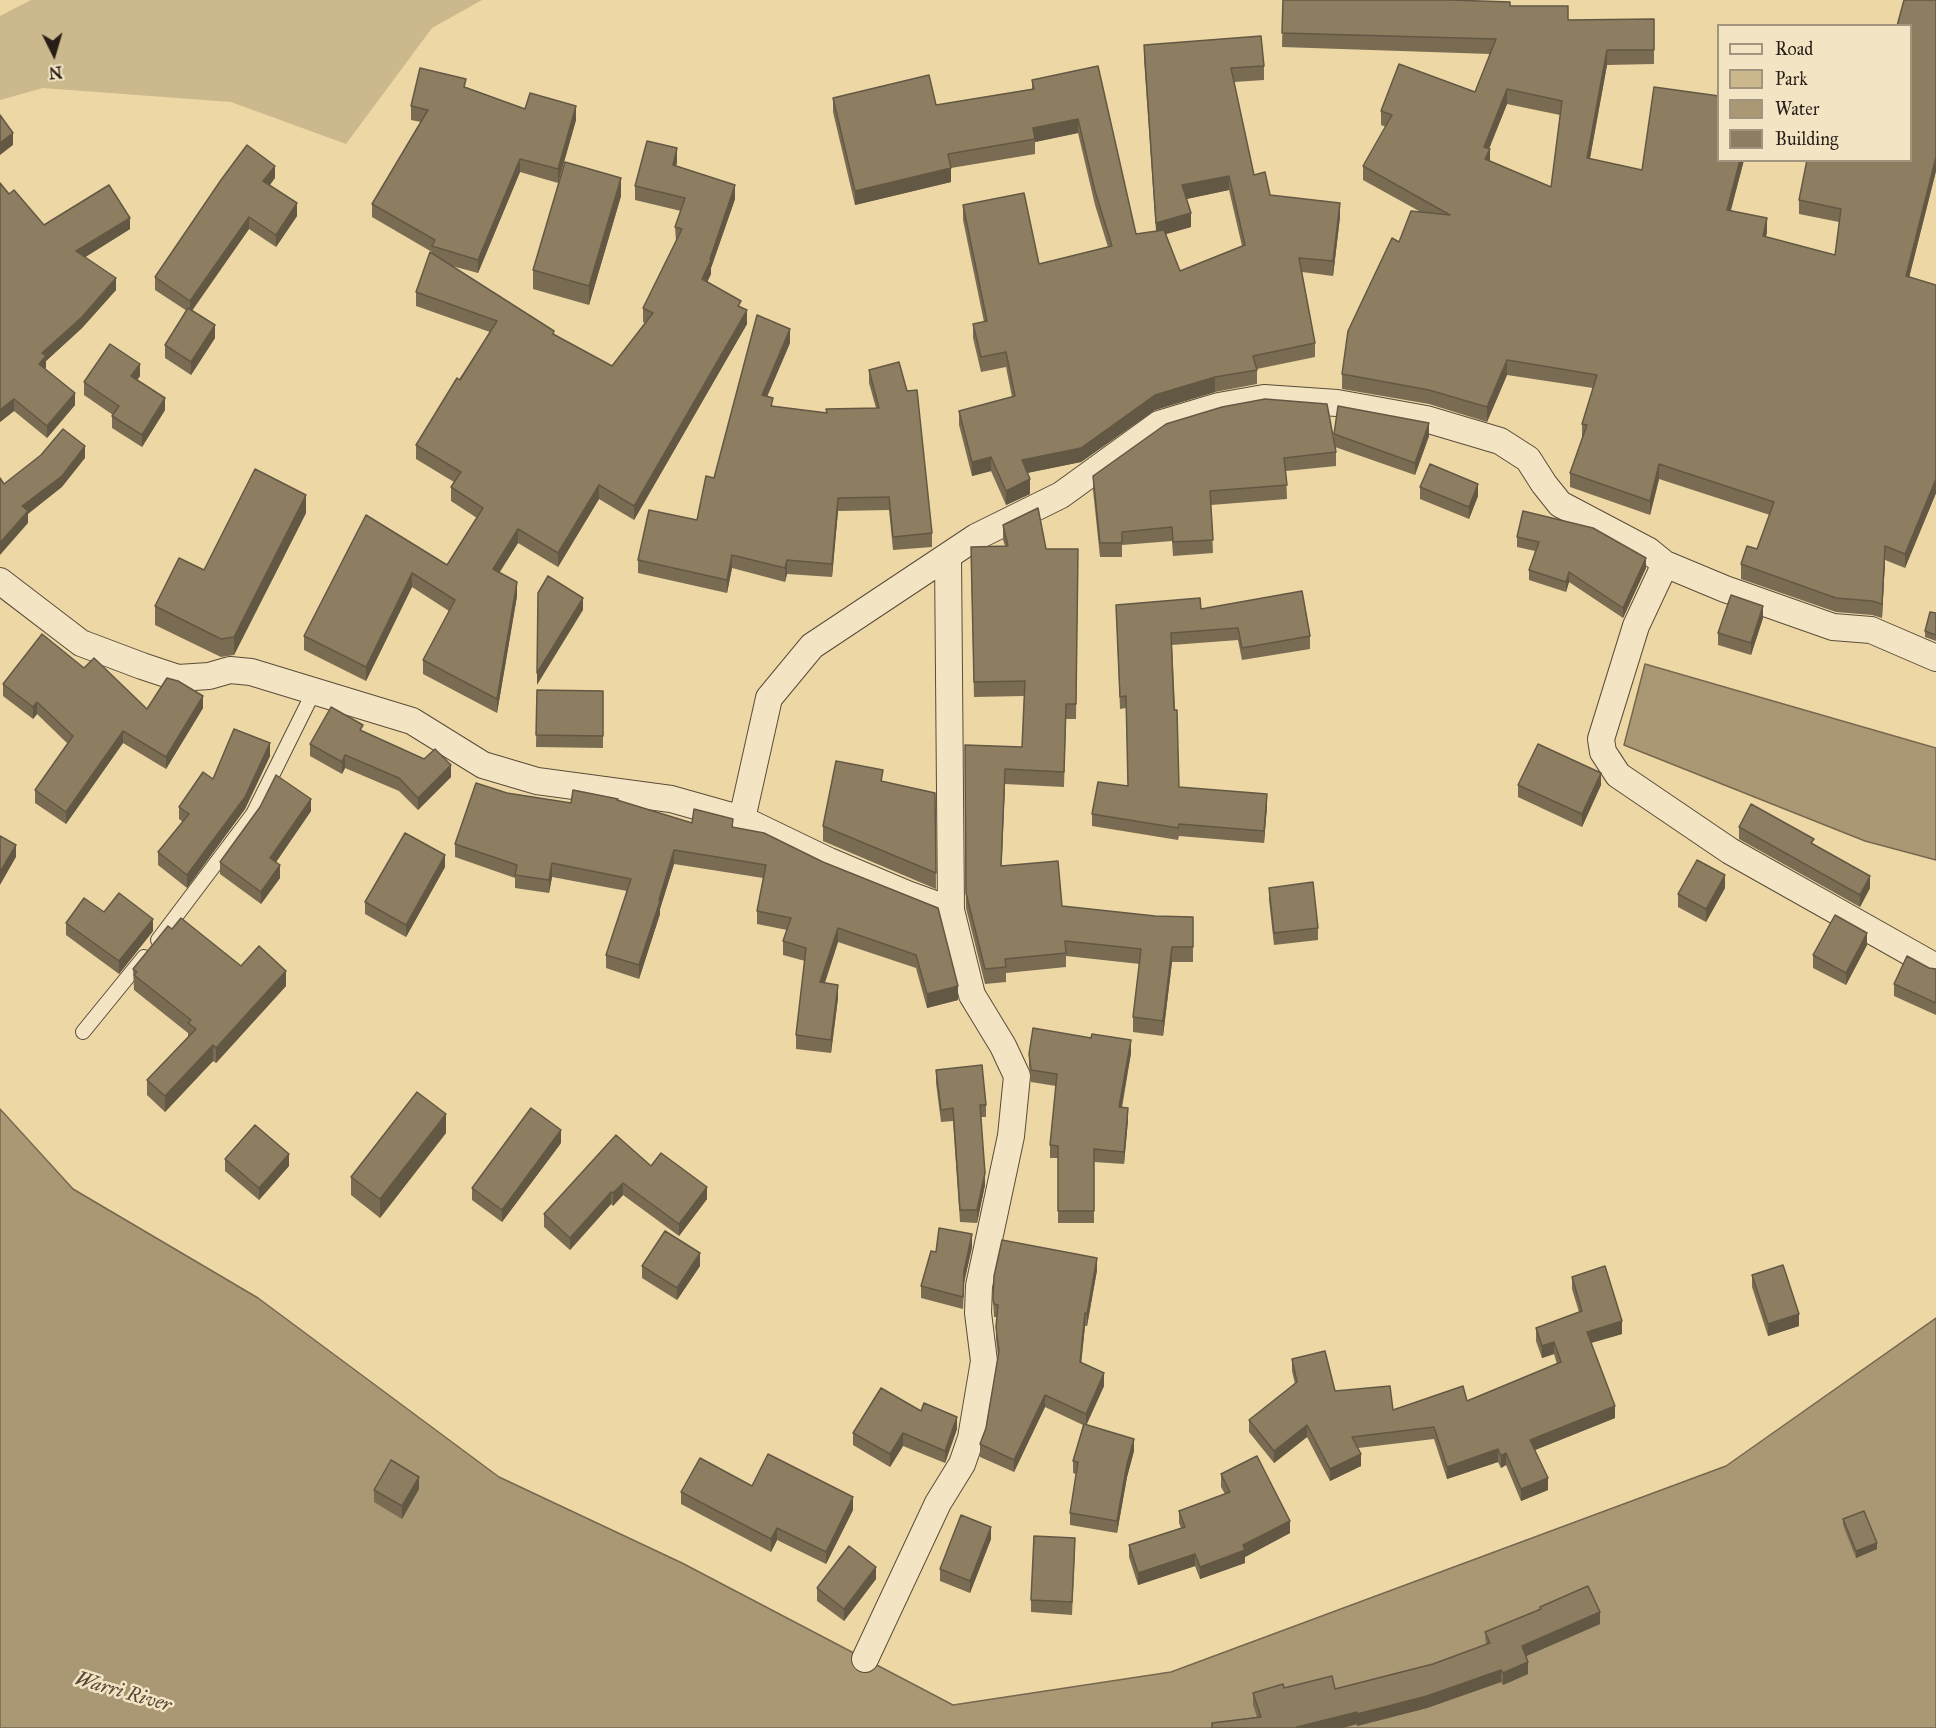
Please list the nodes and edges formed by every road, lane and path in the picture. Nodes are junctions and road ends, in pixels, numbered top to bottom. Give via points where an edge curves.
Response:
1 (948, 556) junction
2 (1665, 564) junction
3 (0, 581) edge
4 (1936, 658) edge
5 (314, 691) junction
6 (742, 819) junction
7 (951, 910) junction
8 (1936, 967) edge
9 (83, 1032) dead end
10 (865, 1659) dead end

1 - 2 street via 976,537 1061,495 1159,424 1219,406 1264,398 1337,403 1415,417 1500,441 1528,459 1560,504 1649,551
1 - 6 street via 812,646 769,698
1 - 7 street
2 - 4 street via 1833,627 1870,630
2 - 8 street via 1636,626 1601,739 1603,752 1618,775 1730,851
3 - 5 street via 81,643 142,666 178,678 230,670 251,672
5 - 6 street via 412,721 483,765 537,781 671,799
5 - 9 lane via 253,814 184,908
6 - 7 street via 829,861
7 - 10 street via 972,994 1004,1046 1017,1076 1011,1136 980,1286 978,1313 984,1361 971,1438 962,1464 938,1503

